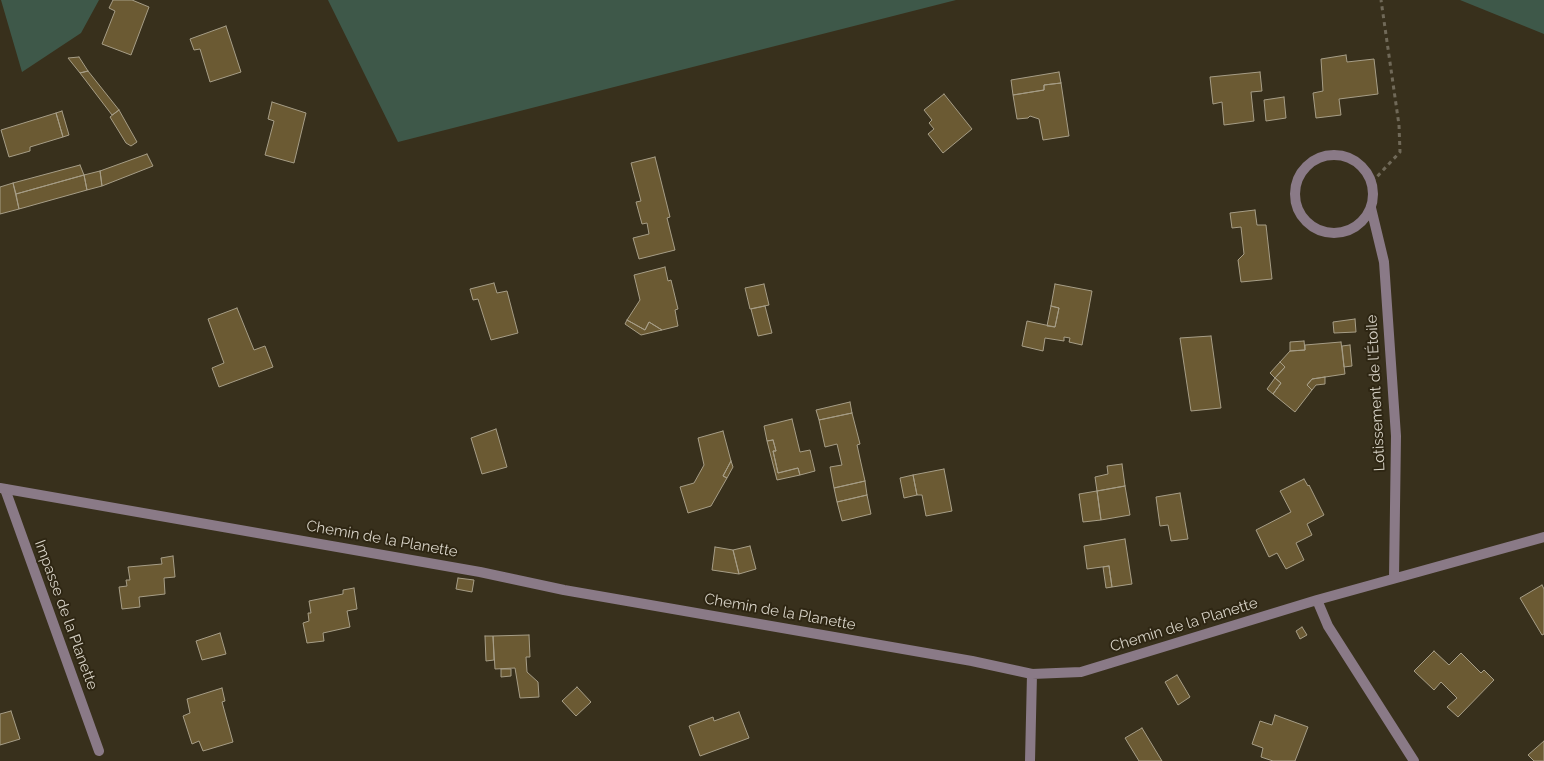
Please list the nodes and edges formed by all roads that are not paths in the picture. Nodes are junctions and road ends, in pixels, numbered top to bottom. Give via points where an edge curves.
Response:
1 (1372, 208) junction
2 (2, 488) edge
3 (1544, 537) edge
4 (1394, 578) junction
5 (1317, 600) junction
6 (1032, 674) junction
7 (99, 751) dead end
8 (1030, 761) edge
9 (1414, 761) edge

1 - 1 street, Lotissement de l'Étoile via 1362,223 1346,232 1333,234 1316,230 1304,220 1295,204 1294,190 1302,170 1318,158 1344,156 1358,162 1372,182
1 - 4 street, Lotissement de l'Étoile via 1384,262 1396,436
2 - 6 street, Chemin de la Planette
2 - 7 street, Impasse de la Planette
3 - 4 street, Chemin de la Planette
4 - 5 street, Chemin de la Planette
5 - 6 street, Chemin de la Planette via 1080,672
5 - 9 street via 1328,626
6 - 8 street

